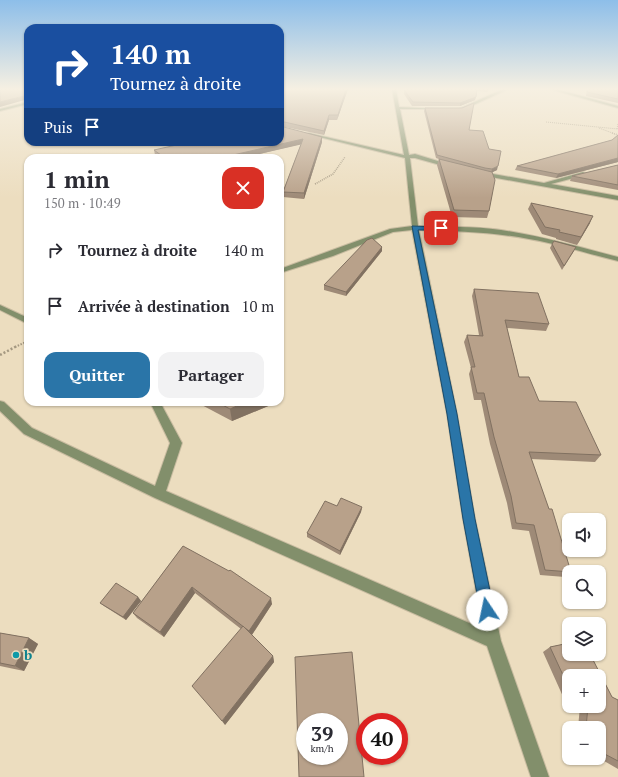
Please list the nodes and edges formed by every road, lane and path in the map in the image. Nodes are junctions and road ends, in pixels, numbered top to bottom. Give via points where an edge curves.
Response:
1 (401, 125) edge
2 (585, 125) edge
3 (594, 126) junction
4 (618, 129) edge
5 (301, 132) edge
6 (618, 135) edge
7 (344, 142) junction
8 (407, 157) junction
9 (460, 168) edge
10 (475, 172) edge
11 (588, 173) edge
12 (315, 184) dead end
13 (544, 185) junction
14 (618, 198) edge
15 (414, 228) junction
16 (618, 259) edge
17 (284, 270) edge
18 (0, 307) edge
19 (24, 319) edge
20 (24, 343) edge
21 (0, 355) edge
22 (0, 405) edge
23 (157, 406) edge
24 (159, 494) junction
25 (493, 641) junction
26 (540, 777) edge

1 - 8 street
2 - 3 path
3 - 4 path
3 - 6 path
5 - 7 street
7 - 8 street
7 - 12 path via 347,154 335,173
8 - 9 street via 415,156
8 - 15 street
10 - 13 street
11 - 13 street
13 - 14 street
15 - 16 street via 500,232 531,237
15 - 17 street via 392,230
15 - 25 street via 452,414
18 - 19 street
20 - 21 path
22 - 24 street via 28,431
23 - 24 street via 176,443
24 - 25 street
25 - 26 street

